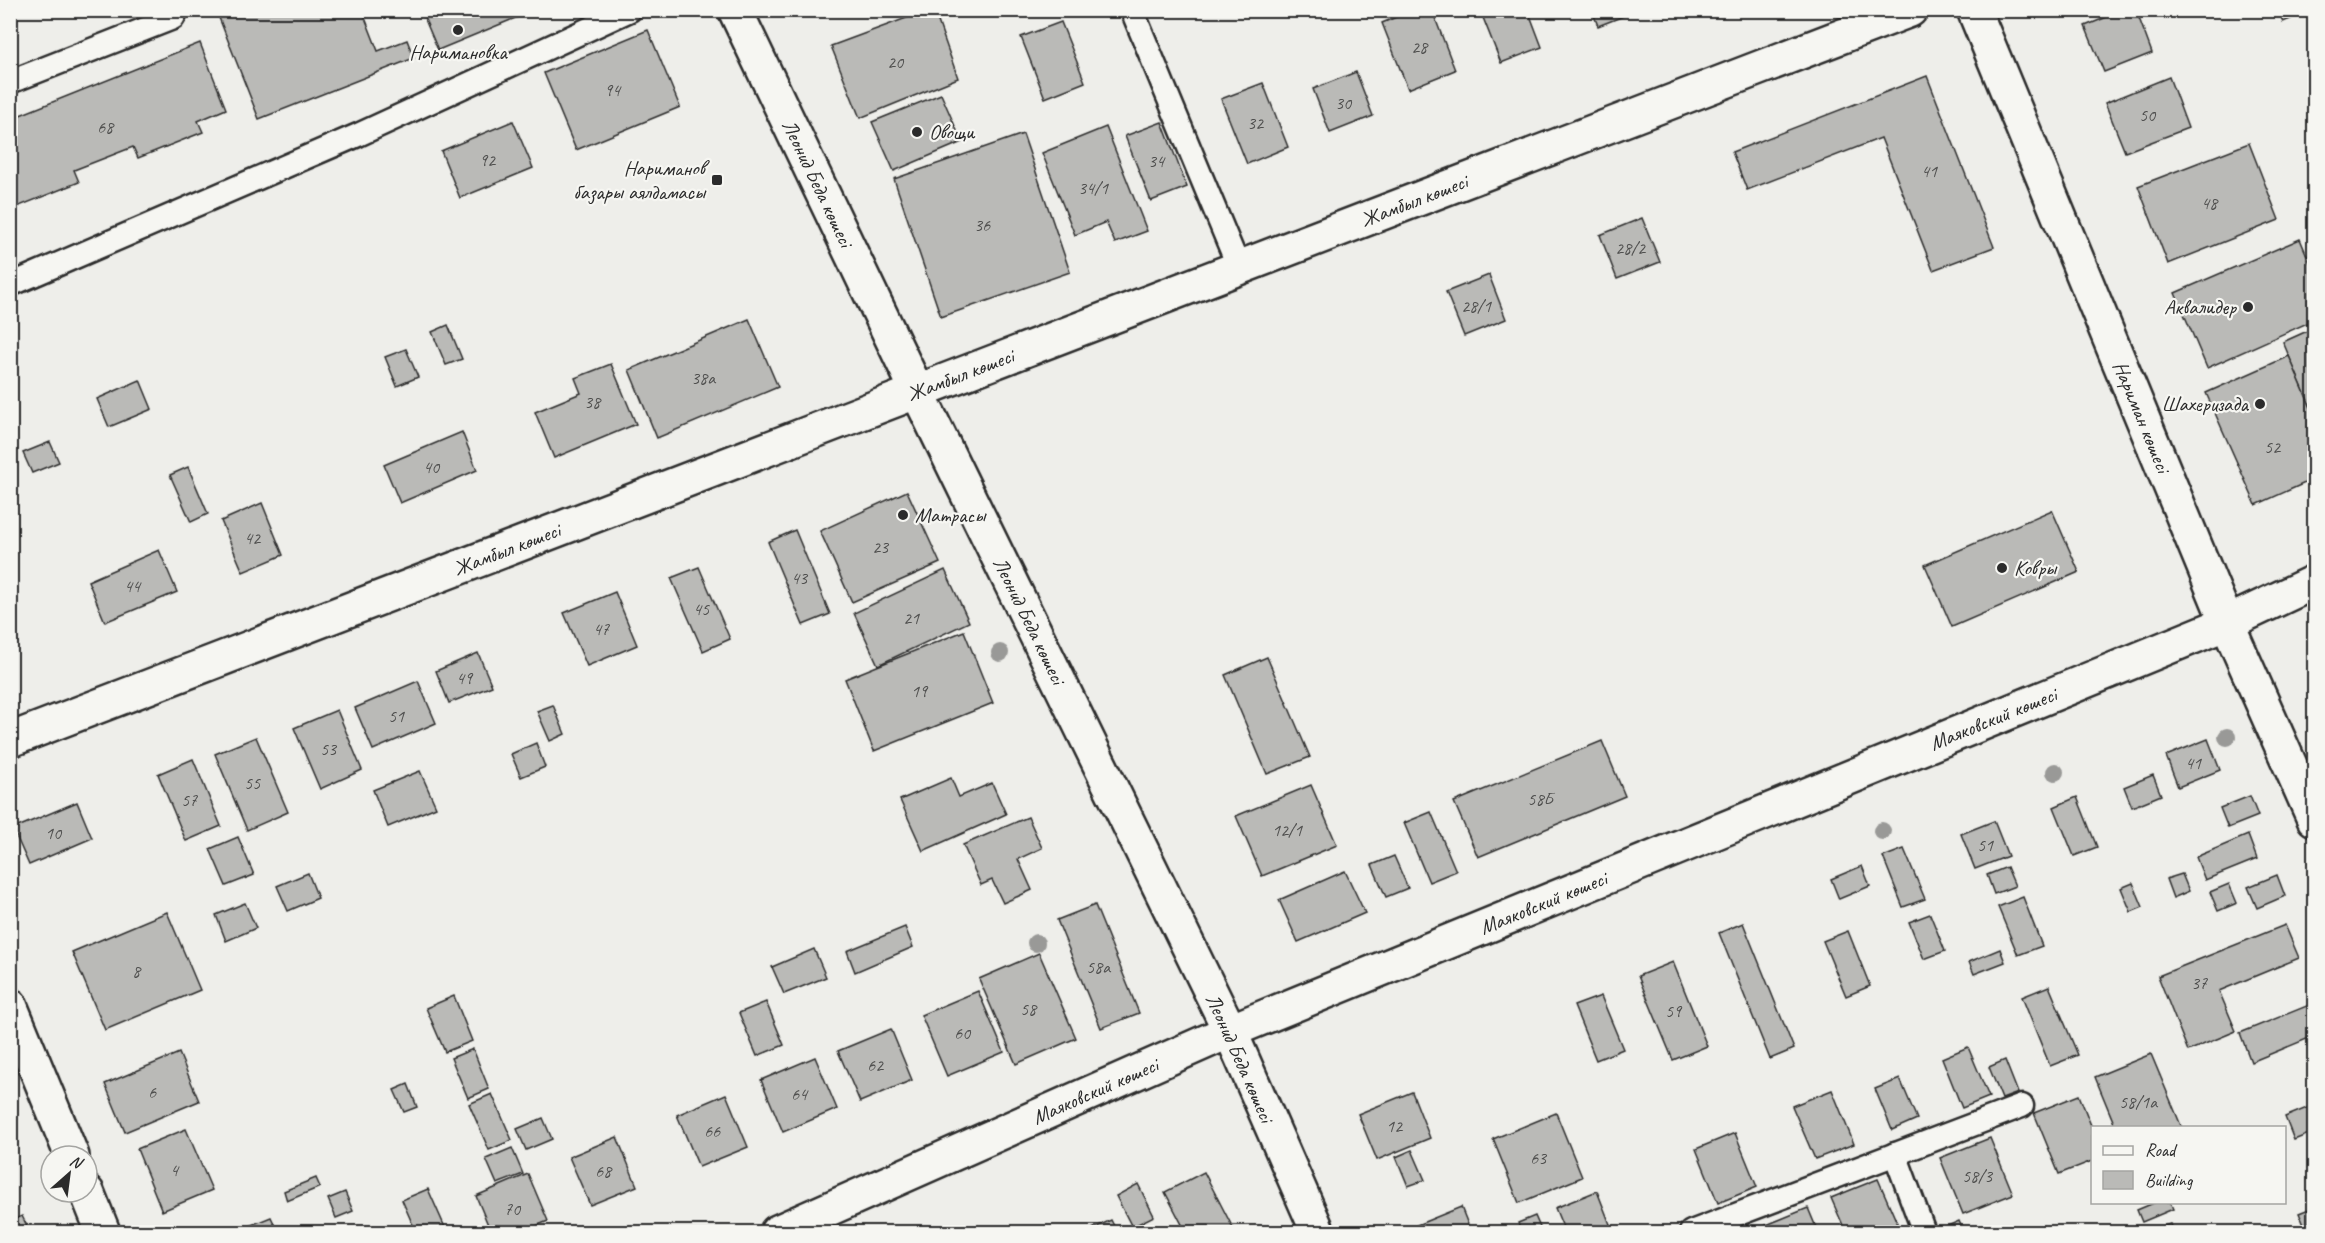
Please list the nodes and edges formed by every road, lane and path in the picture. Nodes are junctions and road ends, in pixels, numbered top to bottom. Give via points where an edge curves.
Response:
1 (177, 10) edge
2 (630, 10) edge
3 (735, 10) edge
4 (1132, 10) edge
5 (1910, 10) edge
6 (1974, 10) edge
7 (10, 82) edge
8 (1239, 268) junction
9 (10, 285) edge
10 (917, 391) junction
11 (2314, 582) edge
12 (2227, 622) junction
13 (10, 740) edge
14 (2314, 819) edge
15 (10, 1005) edge
16 (1230, 1031) junction
17 (2022, 1106) dead end
18 (67, 1144) edge
19 (1895, 1154) junction
20 (92, 1204) edge
21 (104, 1233) edge
22 (777, 1233) edge
23 (1318, 1233) edge
24 (1691, 1233) edge
25 (1924, 1233) edge

1 - 7 lane via 172,18
2 - 9 lane via 358,135
3 - 10 street, Леонид Беда көшесі
4 - 8 lane
5 - 8 street, Жамбыл көшесі
6 - 12 street, Нариман көшесі
8 - 10 street, Жамбыл көшесі
10 - 13 street, Жамбыл көшесі
10 - 16 street, Леонид Беда көшесі
11 - 12 street, Маяковский көшесі
12 - 14 street, Нариман көшесі
12 - 16 street, Маяковский көшесі
15 - 18 street
16 - 22 street, Маяковский көшесі
16 - 23 street, Леонид Беда көшесі
17 - 19 lane
19 - 24 lane
19 - 25 lane
20 - 21 street

